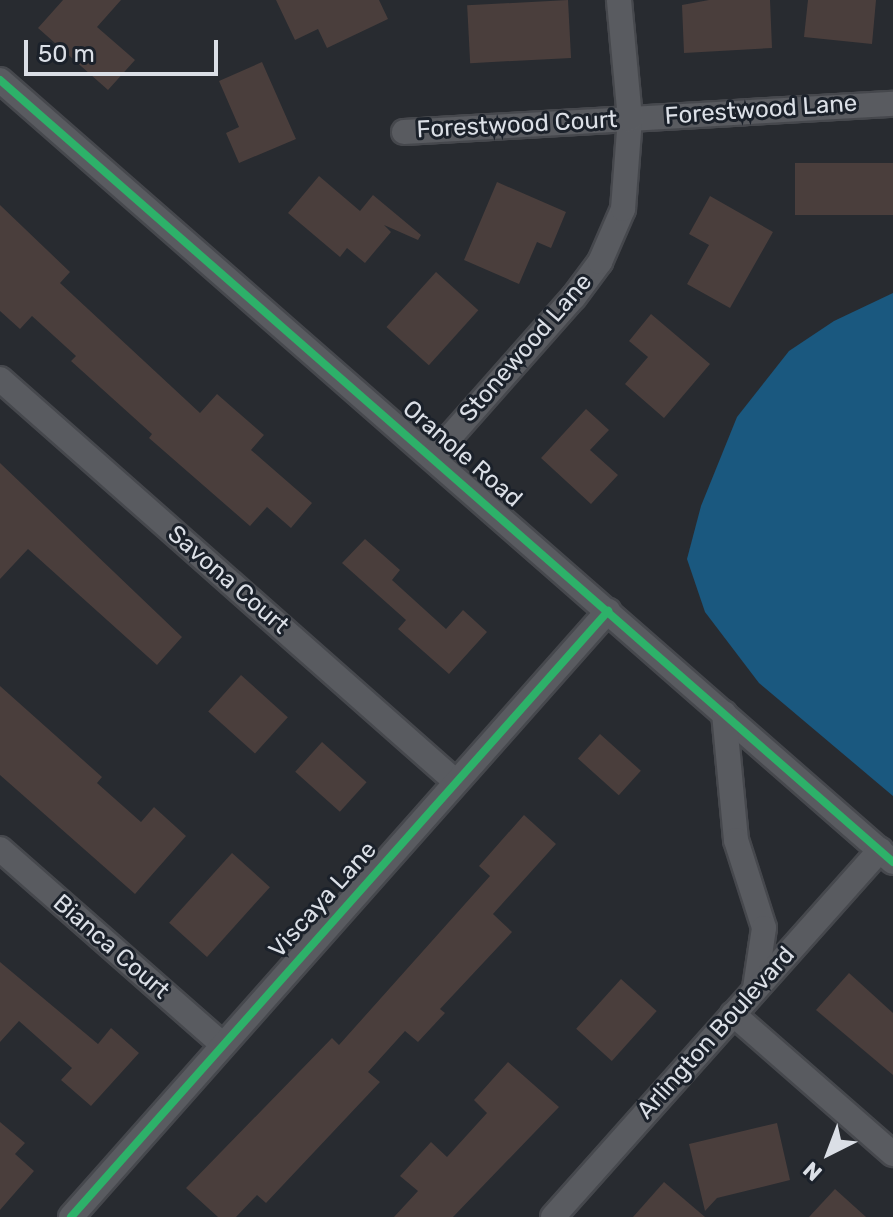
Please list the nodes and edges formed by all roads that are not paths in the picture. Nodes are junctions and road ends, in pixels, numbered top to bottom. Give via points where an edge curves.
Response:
1 (619, 0) edge
2 (0, 80) edge
3 (893, 104) edge
4 (630, 119) junction
5 (404, 132) dead end
6 (0, 379) edge
7 (434, 455) junction
8 (608, 611) junction
9 (724, 713) junction
10 (455, 781) junction
11 (0, 849) edge
12 (886, 856) edge
13 (755, 988) junction
14 (733, 1014) junction
15 (222, 1044) junction
16 (893, 1154) edge
17 (71, 1217) edge
18 (553, 1217) edge

1 - 4 street, Stonewood Lane
2 - 7 street, Oranole Road
3 - 4 street, Forestwood Lane
4 - 5 street, Forestwood Court
4 - 7 street, Stonewood Lane via 623,209 600,262
6 - 10 street, Savona Court
7 - 8 street, Oranole Road
8 - 9 street, Oranole Road
8 - 10 street, Viscaya Lane
9 - 12 street, Oranole Road
9 - 13 street via 736,840 764,928
10 - 15 street, Viscaya Lane
11 - 15 street, Bianca Court
12 - 13 street, Arlington Boulevard
13 - 14 street, Arlington Boulevard
14 - 16 street
14 - 18 street, Arlington Boulevard
15 - 17 street, Viscaya Lane

